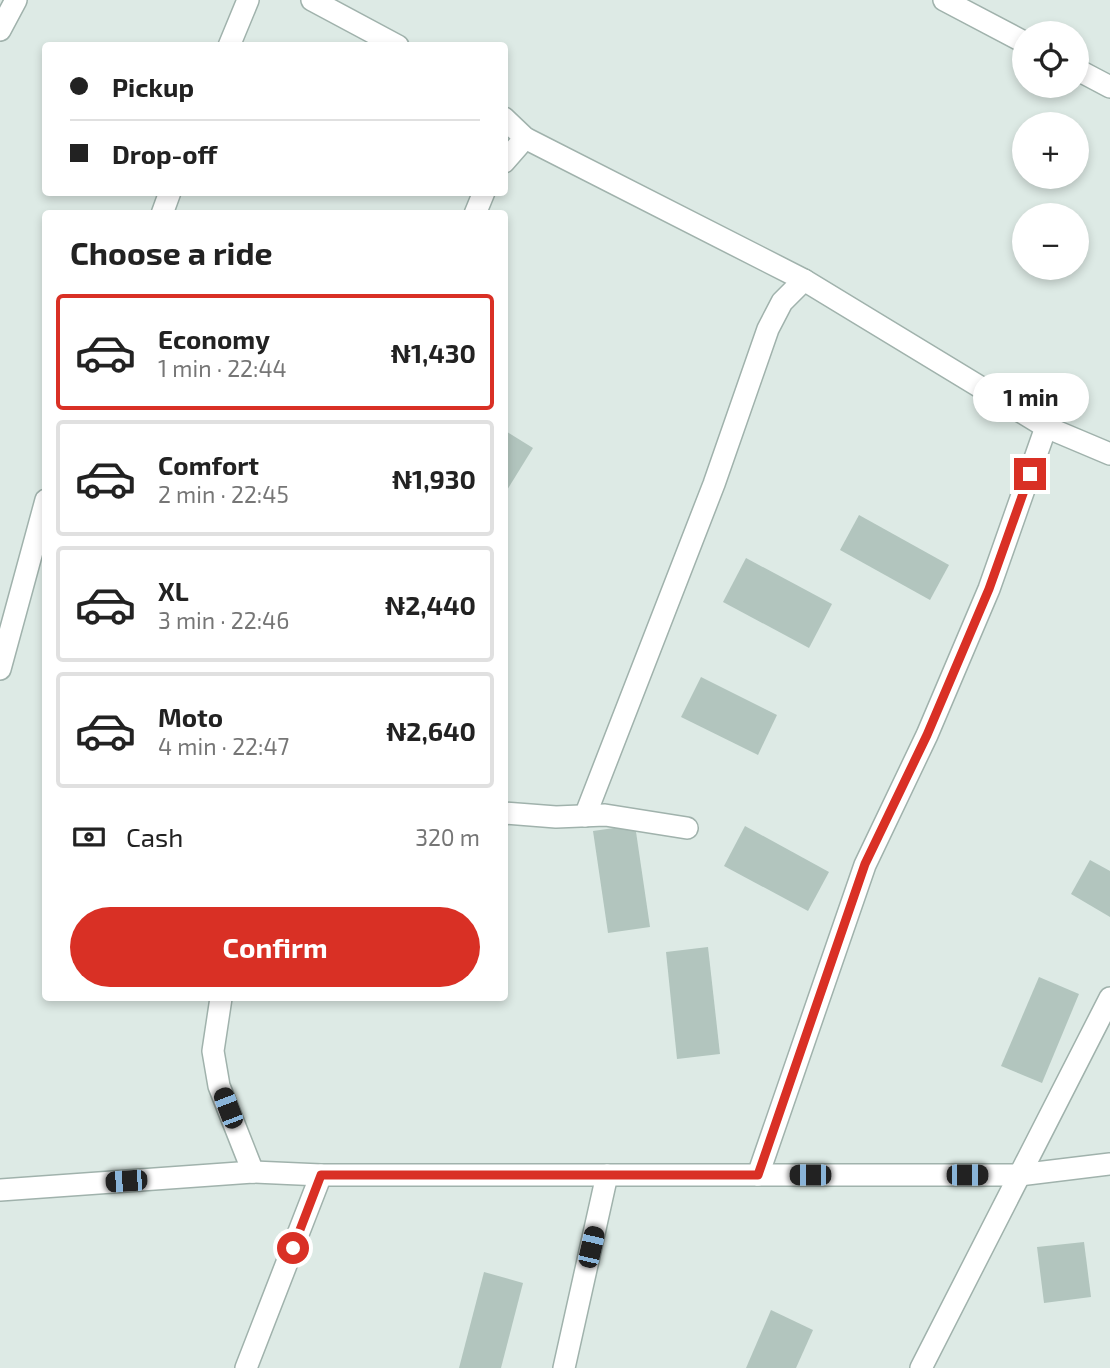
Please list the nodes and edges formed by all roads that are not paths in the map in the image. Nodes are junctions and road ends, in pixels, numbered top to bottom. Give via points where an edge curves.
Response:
1 (16, 0) edge
2 (248, 0) edge
3 (312, 0) edge
4 (944, 0) edge
5 (0, 30) edge
6 (1012, 36) edge
7 (231, 42) edge
8 (391, 42) edge
9 (1089, 76) edge
10 (1110, 87) edge
11 (508, 122) edge
12 (526, 138) junction
13 (508, 158) edge
14 (804, 280) junction
15 (1046, 427) junction
16 (1110, 454) edge
17 (42, 515) edge
18 (0, 669) edge
19 (508, 813) edge
20 (585, 816) junction
21 (687, 828) dead end
22 (1110, 998) edge
23 (221, 1001) edge
24 (1110, 1164) edge
25 (253, 1172) junction
26 (321, 1175) junction
27 (607, 1175) junction
28 (758, 1175) junction
29 (1019, 1175) junction
30 (0, 1190) edge
31 (246, 1368) edge
32 (564, 1368) edge
33 (921, 1368) edge

1 - 5 street
2 - 7 street
3 - 8 street
4 - 6 street
9 - 10 street
11 - 12 street
12 - 13 street
12 - 14 street
14 - 15 street
14 - 20 street via 782,302 768,329 714,484
15 - 16 street
15 - 28 street via 989,589 865,864
17 - 18 street
19 - 20 street
20 - 21 street
22 - 29 street
23 - 25 street via 213,1051 219,1086
24 - 29 street
25 - 26 street
25 - 30 street
26 - 27 street
26 - 31 street
27 - 28 street
27 - 32 street
28 - 29 street
29 - 33 street

